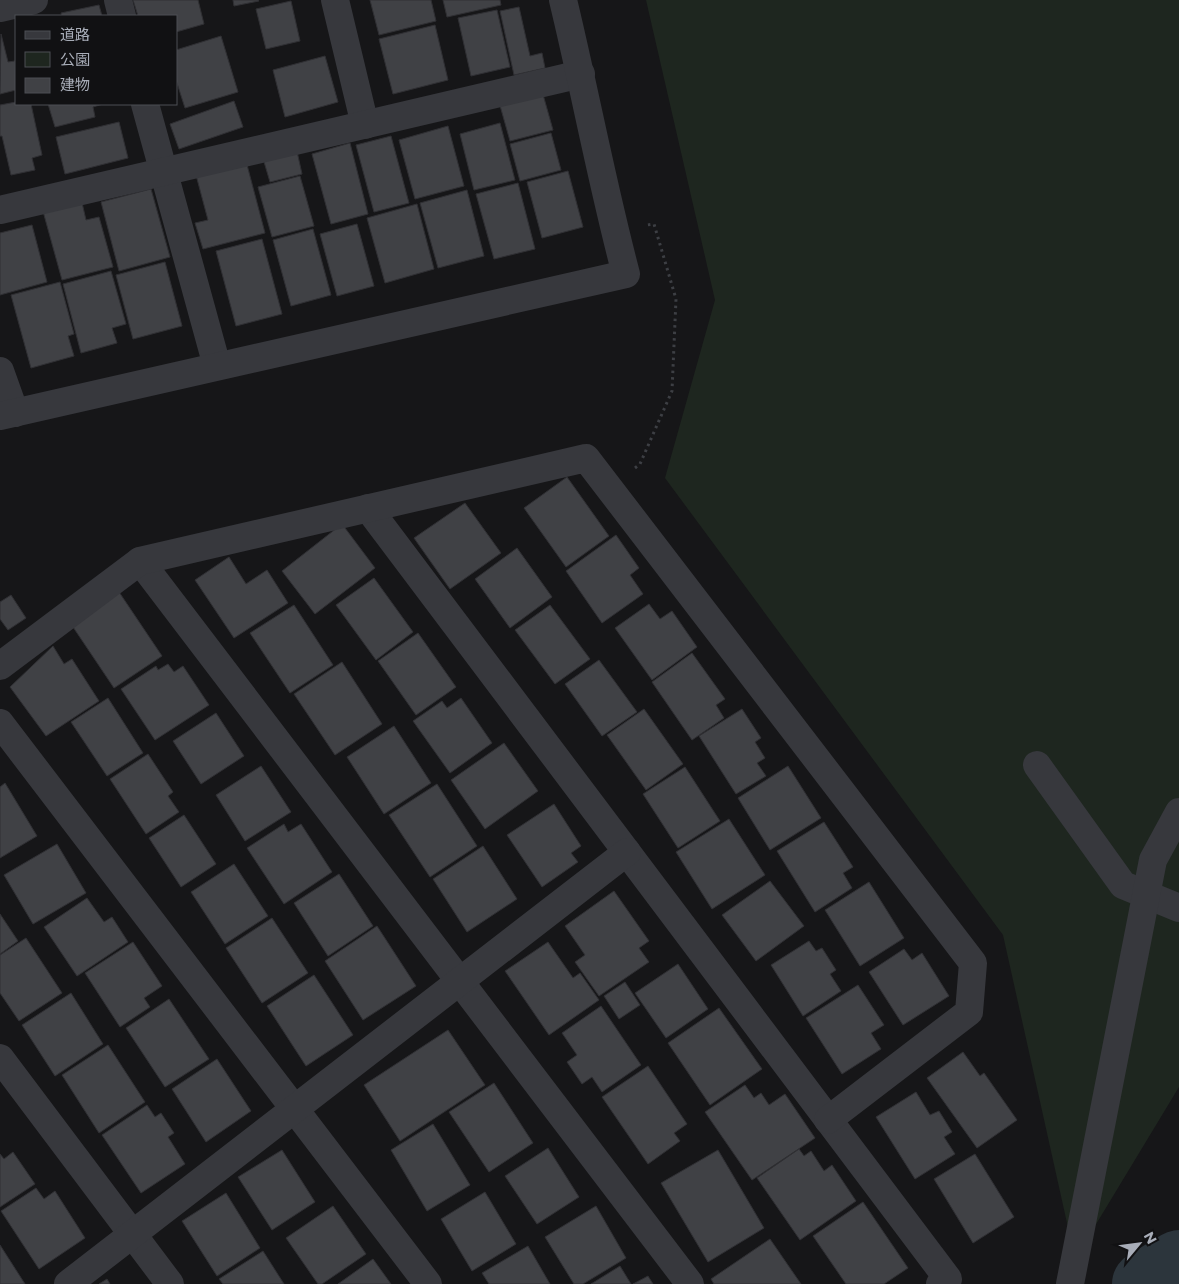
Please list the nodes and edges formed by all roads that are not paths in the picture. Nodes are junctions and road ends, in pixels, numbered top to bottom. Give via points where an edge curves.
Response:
1 (34, 0) edge
2 (118, 0) edge
3 (335, 0) edge
4 (563, 0) edge
5 (0, 8) edge
6 (122, 15) edge
7 (581, 74) junction
8 (145, 105) edge
9 (365, 125) junction
10 (163, 172) junction
11 (0, 210) edge
12 (218, 366) junction
13 (0, 371) edge
14 (7, 414) edge
15 (368, 508) junction
16 (140, 561) junction
17 (0, 666) edge
18 (0, 723) edge
19 (1037, 765) dead end
20 (1178, 812) edge
21 (627, 852) junction
22 (1146, 894) junction
23 (1179, 908) edge
24 (460, 981) junction
25 (0, 1058) edge
26 (294, 1109) junction
27 (828, 1120) junction
28 (132, 1234) junction
29 (68, 1284) edge
30 (170, 1284) edge
31 (428, 1284) edge
32 (690, 1284) edge
33 (940, 1284) edge
34 (1070, 1284) edge

1 - 5 street
2 - 6 street
3 - 9 street
4 - 7 street
7 - 9 street
7 - 12 street via 626,274
8 - 10 street
9 - 10 street
10 - 11 street
10 - 12 street
12 - 14 street
13 - 14 street
15 - 16 street
15 - 21 street
15 - 27 street via 586,458 973,963 969,1012
16 - 17 street
16 - 24 street
18 - 26 street
19 - 22 street via 1123,885
20 - 22 street via 1153,860
21 - 24 street
21 - 27 street
22 - 23 street
22 - 34 street
24 - 26 street
24 - 32 street
25 - 28 street
26 - 28 street
26 - 31 street
27 - 33 street via 948,1279
28 - 29 street
28 - 30 street

